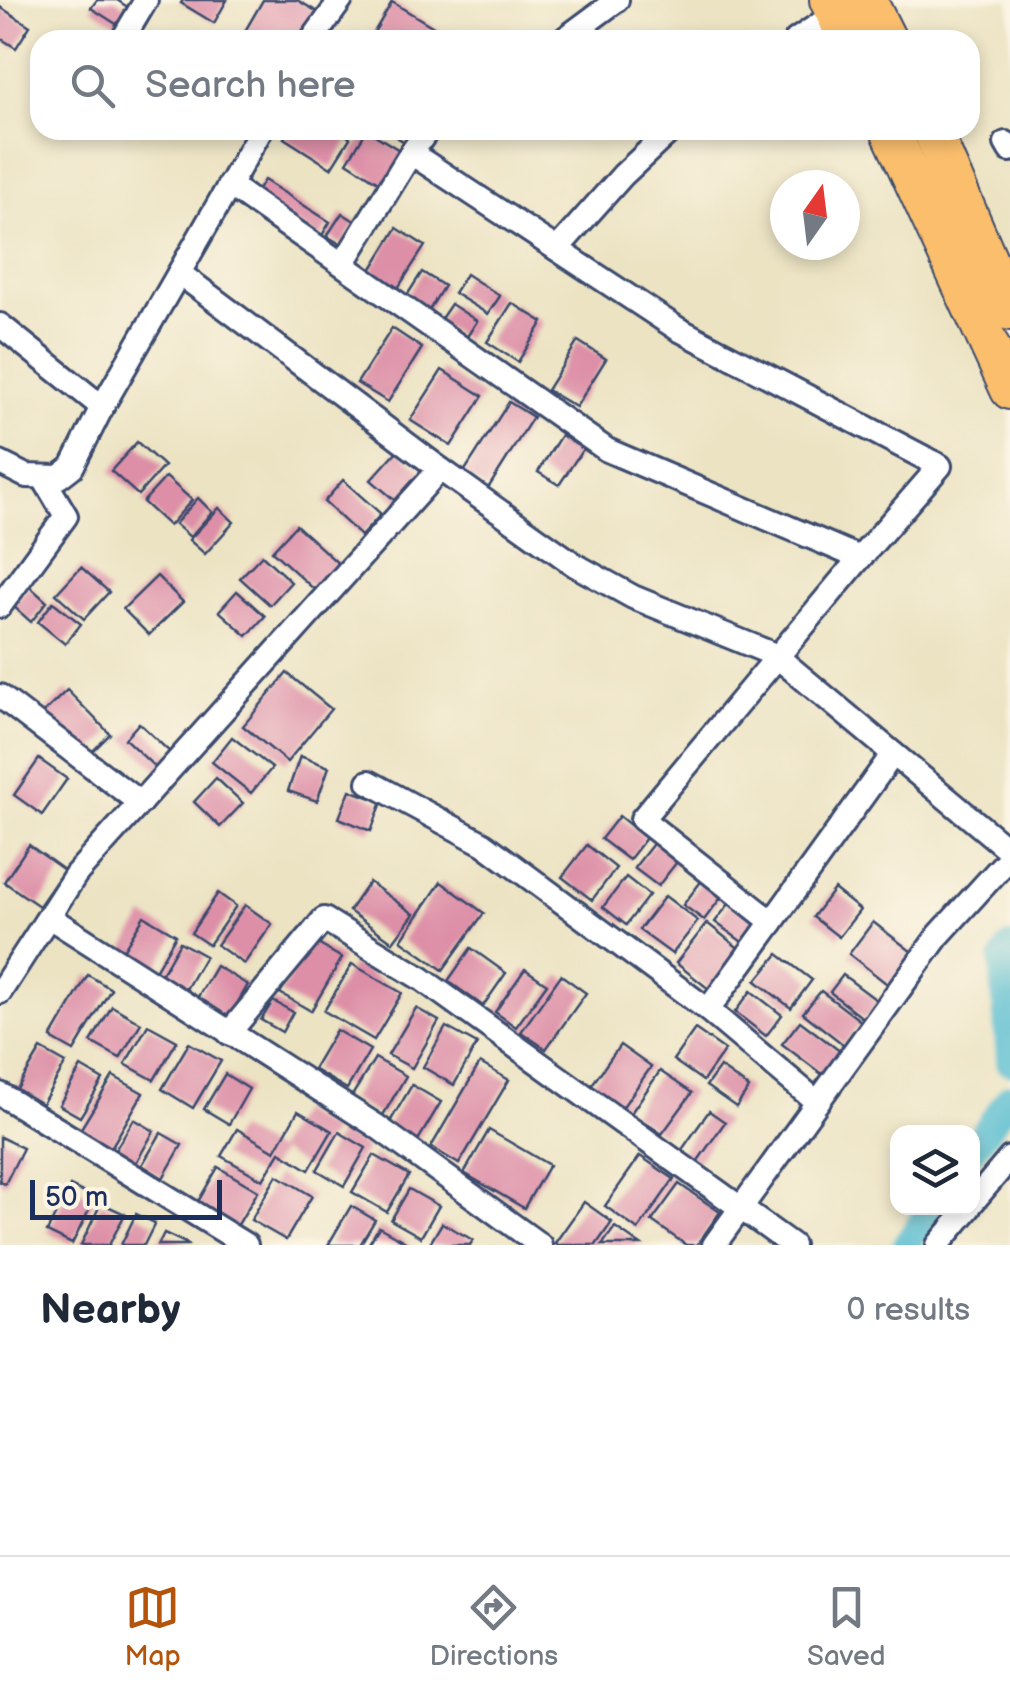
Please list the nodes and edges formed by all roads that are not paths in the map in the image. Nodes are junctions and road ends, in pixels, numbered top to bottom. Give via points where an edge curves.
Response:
1 (146, 0) edge
2 (341, 0) edge
3 (616, 0) edge
4 (845, 13) edge
5 (129, 30) edge
6 (319, 30) edge
7 (577, 30) edge
8 (814, 30) edge
9 (871, 30) edge
10 (255, 140) edge
11 (421, 140) edge
12 (660, 140) edge
13 (895, 140) edge
14 (936, 140) edge
15 (412, 153) junction
16 (230, 185) junction
17 (557, 249) junction
18 (343, 264) junction
19 (179, 273) junction
20 (1010, 311) edge
21 (0, 325) edge
22 (1010, 390) edge
23 (102, 407) junction
24 (0, 463) edge
25 (440, 469) junction
26 (44, 479) junction
27 (860, 558) junction
28 (0, 606) edge
29 (775, 655) junction
30 (0, 696) edge
31 (893, 754) junction
32 (368, 782) dead end
33 (140, 803) junction
34 (1010, 854) edge
35 (48, 918) junction
36 (772, 922) junction
37 (0, 992) edge
38 (708, 1010) junction
39 (229, 1032) junction
40 (0, 1094) edge
41 (817, 1102) junction
42 (1010, 1158) edge
43 (980, 1194) edge
44 (742, 1206) junction
45 (963, 1215) edge
46 (246, 1245) edge
47 (540, 1245) edge
48 (714, 1245) edge
49 (792, 1245) edge
50 (938, 1245) edge

1 - 5 street
2 - 6 street
3 - 7 street
4 - 8 street
4 - 9 main road
10 - 16 street
11 - 15 street
12 - 17 street
13 - 22 main road
14 - 20 main road
15 - 17 street
15 - 18 street
16 - 18 street
16 - 19 street
17 - 27 street via 678,329 940,466
18 - 27 street via 607,450
19 - 23 street
19 - 25 street
21 - 23 street
23 - 26 street via 72,466
24 - 26 street
25 - 29 street via 618,589
25 - 33 street
26 - 28 street via 66,516
27 - 29 street
29 - 31 street
29 - 36 street via 642,819
30 - 33 street
31 - 34 street
31 - 36 street
32 - 38 street via 484,844
33 - 35 street via 76,874
34 - 41 street via 938,936
35 - 37 street
35 - 39 street
36 - 38 street
38 - 41 street
39 - 44 street via 324,919 422,979
39 - 47 street
40 - 46 street
41 - 44 street
42 - 43 street
44 - 48 street
44 - 49 street
45 - 50 street

